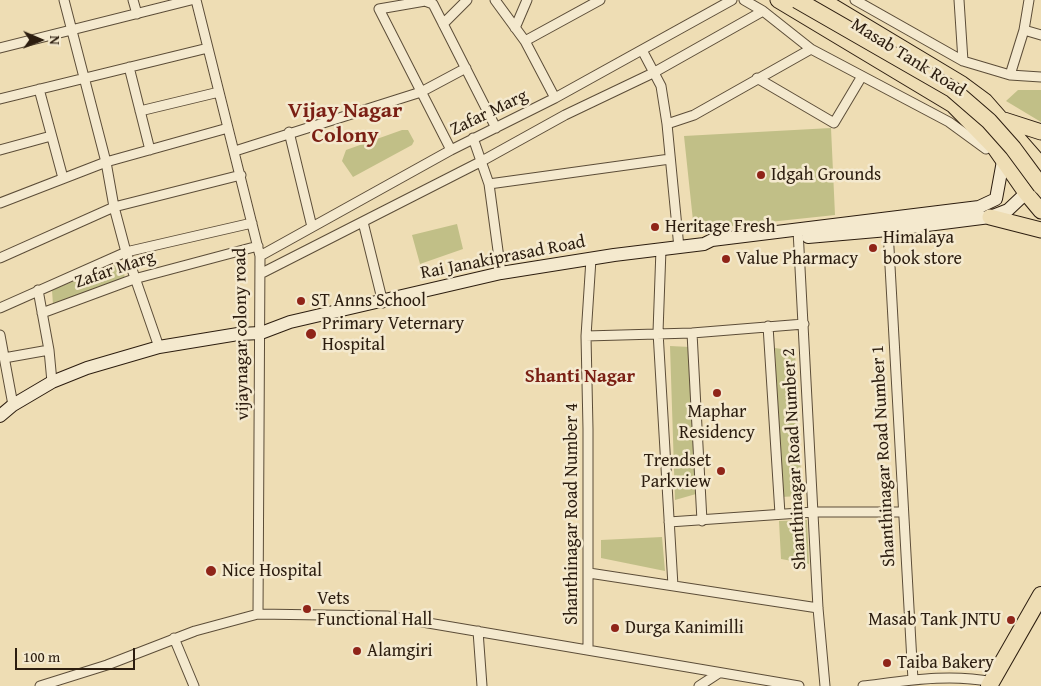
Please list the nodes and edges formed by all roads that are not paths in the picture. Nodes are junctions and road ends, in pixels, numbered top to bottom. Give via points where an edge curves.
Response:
1 (64, 0) edge
2 (133, 0) edge
3 (190, 0) edge
4 (196, 0) edge
5 (466, 0) edge
6 (495, 0) edge
7 (527, 0) edge
8 (600, 0) edge
9 (732, 0) edge
10 (744, 0) edge
11 (778, 0) edge
12 (798, 0) edge
13 (855, 0) edge
14 (959, 0) edge
15 (1029, 0) edge
16 (820, 1) edge
17 (763, 10) junction
18 (137, 14) junction
19 (815, 21) junction
20 (442, 24) junction
21 (515, 28) junction
22 (72, 29) junction
23 (1024, 30) junction
24 (1041, 35) edge
25 (524, 41) junction
26 (0, 48) edge
27 (208, 48) junction
28 (811, 49) junction
29 (642, 50) junction
30 (963, 61) junction
31 (129, 66) junction
32 (466, 68) junction
33 (653, 73) junction
34 (1010, 75) junction
35 (862, 76) junction
36 (84, 77) junction
37 (1041, 77) edge
38 (757, 78) junction
39 (39, 89) junction
40 (219, 92) junction
41 (421, 92) junction
42 (556, 98) junction
43 (0, 99) edge
44 (140, 111) junction
45 (1002, 120) junction
46 (667, 124) junction
47 (228, 128) junction
48 (496, 128) junction
49 (289, 132) junction
50 (1041, 132) edge
51 (51, 136) junction
52 (473, 138) junction
53 (986, 149) dead end
54 (0, 150) edge
55 (150, 150) junction
56 (451, 150) junction
57 (234, 151) junction
58 (670, 159) junction
59 (1039, 159) edge
60 (482, 161) junction
61 (1003, 161) junction
62 (106, 162) junction
63 (241, 175) junction
64 (1041, 175) edge
65 (63, 178) junction
66 (489, 184) junction
67 (1041, 186) edge
68 (1022, 187) junction
69 (0, 204) edge
70 (114, 207) junction
71 (1041, 211) edge
72 (990, 217) junction
73 (363, 222) junction
74 (252, 223) junction
75 (312, 227) junction
76 (888, 230) junction
77 (1041, 230) edge
78 (798, 234) junction
79 (258, 246) junction
80 (680, 248) junction
81 (661, 249) junction
82 (126, 252) junction
83 (260, 256) junction
84 (0, 258) edge
85 (591, 259) junction
86 (501, 273) junction
87 (260, 274) junction
88 (134, 279) junction
89 (38, 290) junction
90 (383, 302) junction
91 (0, 308) edge
92 (42, 313) junction
93 (804, 324) junction
94 (768, 326) junction
95 (658, 332) junction
96 (261, 333) junction
97 (692, 333) junction
98 (0, 335) edge
99 (586, 336) junction
100 (159, 347) junction
101 (49, 350) junction
102 (4, 358) junction
103 (52, 382) junction
104 (13, 405) junction
105 (0, 416) edge
106 (814, 512) junction
107 (903, 512) junction
108 (780, 514) junction
109 (702, 521) junction
110 (669, 522) junction
111 (589, 573) junction
112 (673, 586) junction
113 (1040, 600) edge
114 (818, 608) junction
115 (258, 614) junction
116 (478, 631) junction
117 (174, 638) junction
118 (588, 650) junction
119 (719, 673) junction
120 (913, 680) junction
121 (994, 685) edge
122 (40, 686) edge
123 (194, 686) edge
124 (482, 686) edge
125 (699, 686) edge
126 (799, 686) edge
127 (825, 686) edge
128 (863, 686) edge

1 - 22 street
2 - 18 street
3 - 18 street
4 - 27 street, vijaynagar colony road
5 - 20 street
6 - 21 street
7 - 21 street
8 - 25 street
9 - 29 street, Zafar Marg
10 - 17 street
11 - 19 main road, Masab Tank Road
12 - 67 highway, bridge via 952,89 989,121
13 - 30 street
14 - 30 street
15 - 23 street
16 - 19 main road
16 - 45 main road, Masab Tank Road via 962,84 986,101
16 - 64 highway via 978,101
17 - 28 street
17 - 33 street
18 - 22 street
19 - 61 main road, Masab Tank Road via 953,106
20 - 32 street
20 - 41 street via 430,1 379,9
21 - 25 street
22 - 26 street
22 - 36 street
23 - 24 street
23 - 34 street
25 - 42 street
27 - 31 street
27 - 40 street, vijaynagar colony road
28 - 35 street
28 - 38 street
29 - 33 street
29 - 42 street, Zafar Marg
30 - 34 street
31 - 36 street
31 - 44 street
32 - 41 street
32 - 48 street
33 - 46 street via 660,86
33 - 60 street via 565,115
34 - 37 street
35 - 38 street via 834,123
35 - 53 street via 949,122
36 - 39 street
36 - 62 street
38 - 46 street via 694,115
39 - 43 street
39 - 51 street
40 - 44 street
40 - 47 street, vijaynagar colony road
41 - 49 street
41 - 56 street
42 - 48 street, Zafar Marg
44 - 55 street
45 - 50 main road
45 - 59 main road, Masab Tank Road
46 - 58 street
47 - 55 street
47 - 57 street, vijaynagar colony road
48 - 52 street, Zafar Marg
49 - 57 street
49 - 75 street
51 - 54 street
51 - 65 street
52 - 56 street, Zafar Marg
52 - 60 street
55 - 62 street
56 - 75 street, Zafar Marg
57 - 63 street, vijaynagar colony road
58 - 66 street
58 - 80 street
59 - 68 main road
60 - 66 street
60 - 73 street
61 - 68 main road, Masab Tank Road
61 - 78 main road via 996,199 979,207
62 - 65 street
62 - 70 street
63 - 70 street
63 - 74 street, vijaynagar colony road
64 - 68 main road
65 - 69 street
66 - 86 street
68 - 71 main road, Masab Tank Road
68 - 72 main road via 1008,210
70 - 82 street
70 - 84 street
72 - 76 main road
72 - 77 main road
73 - 87 street
73 - 90 street
74 - 79 street, vijaynagar colony road
74 - 82 street
75 - 83 street, Zafar Marg
76 - 78 main road
76 - 107 street, Shanthinagar Road Number 1
78 - 80 main road, Rai Janakiprasad Road via 712,240
78 - 93 street, Shanthinagar Road Number 2
79 - 83 street, vijaynagar colony road
79 - 88 street, Zafar Marg
80 - 81 main road, Rai Janakiprasad Road
81 - 85 main road, Rai Janakiprasad Road
81 - 95 street
82 - 88 street
82 - 89 street
83 - 87 street, vijaynagar colony road
85 - 86 main road, Rai Janakiprasad Road
85 - 99 street, Shanthinagar Road Number 4
86 - 90 main road, Rai Janakiprasad Road
87 - 96 street, vijaynagar colony road
88 - 92 street, Zafar Marg
88 - 100 street
89 - 91 street
89 - 92 street
90 - 96 main road, Rai Janakiprasad Road via 290,322
92 - 101 street
93 - 94 street
93 - 106 street, Shanthinagar Road Number 2
94 - 97 street
94 - 108 street
95 - 97 street
95 - 99 street
95 - 110 street
96 - 100 main road, Rai Janakiprasad Road
96 - 115 street, vijaynagar colony road
97 - 109 street
98 - 102 street
99 - 111 street, Shanthinagar Road Number 4
100 - 103 main road, Rai Janakiprasad Road
101 - 102 street
101 - 103 street
102 - 104 street
103 - 104 main road, Rai Janakiprasad Road
104 - 105 main road, Rai Janakiprasad Road
106 - 107 street
106 - 108 street
106 - 114 street, Shanthinagar Road Number 2
107 - 120 street, Shanthinagar Road Number 1
108 - 109 street
109 - 110 street
110 - 112 street
111 - 112 street
111 - 118 street, Shanthinagar Road Number 4
112 - 114 street
113 - 121 highway
114 - 127 street, Shanthinagar Road Number 2
115 - 116 street via 388,616
115 - 117 street
116 - 118 street
116 - 124 street
117 - 122 street via 107,665
117 - 123 street
118 - 119 street
119 - 125 street
119 - 126 street
120 - 121 street via 972,677
120 - 128 street

